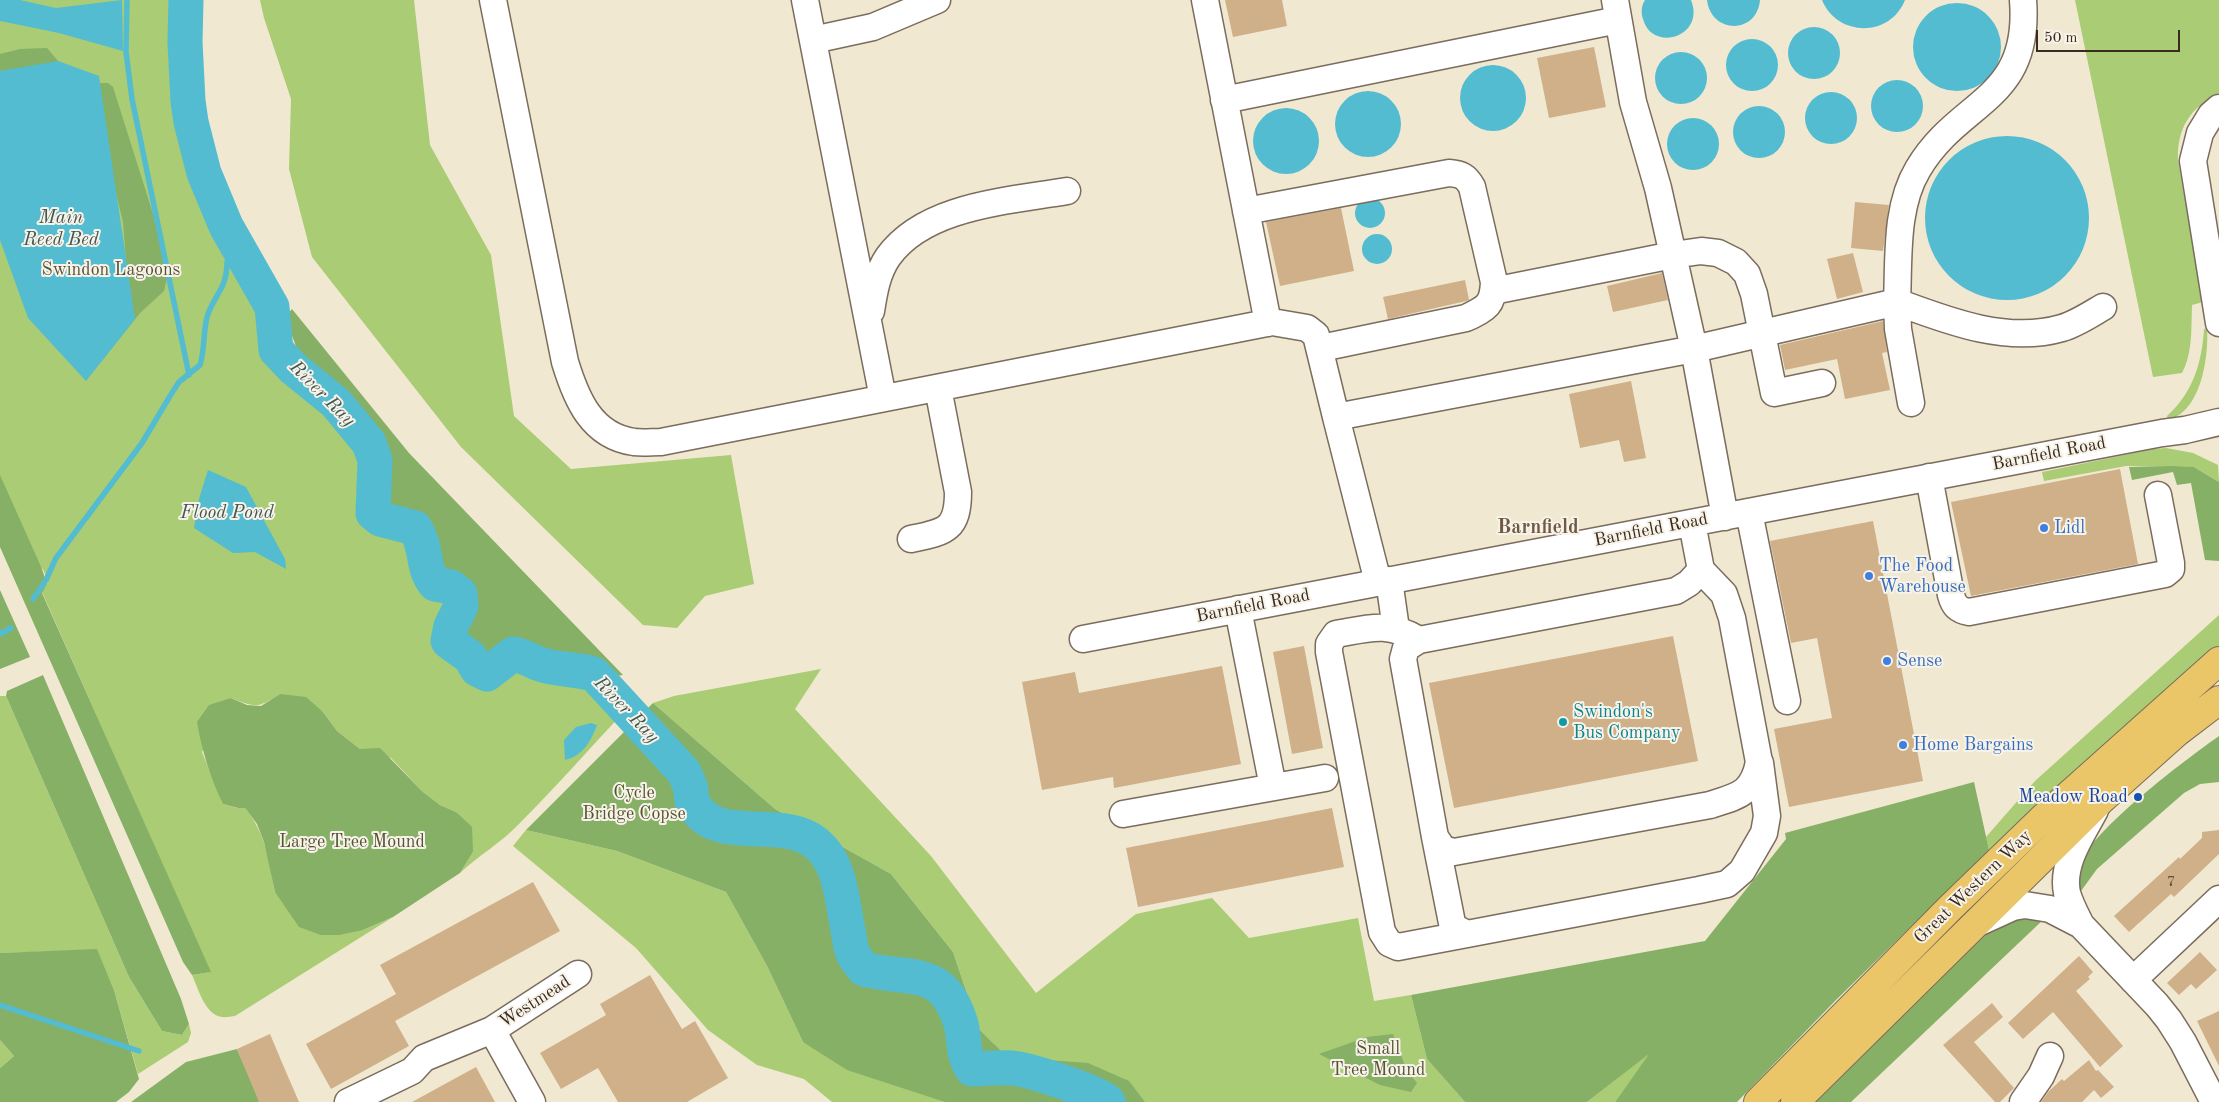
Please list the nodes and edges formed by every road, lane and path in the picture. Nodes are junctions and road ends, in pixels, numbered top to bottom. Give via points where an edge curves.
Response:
1 (493, 0) edge
2 (805, 0) edge
3 (938, 0) edge
4 (1205, 0) edge
5 (2022, 0) edge
6 (1616, 10) edge
7 (813, 40) junction
8 (1224, 100) junction
9 (2219, 108) edge
10 (1067, 191) dead end
11 (1246, 212) junction
12 (1673, 255) junction
13 (1493, 291) junction
14 (1897, 302) junction
15 (2104, 307) dead end
16 (1268, 323) junction
17 (2219, 323) edge
18 (868, 324) junction
19 (1761, 334) junction
20 (1321, 348) junction
21 (1694, 349) junction
22 (1822, 383) dead end
23 (938, 388) junction
24 (883, 398) junction
25 (1911, 403) dead end
26 (1336, 417) junction
27 (2219, 422) edge
28 (1929, 477) junction
29 (2158, 495) dead end
30 (1737, 514) junction
31 (1692, 523) junction
32 (910, 539) dead end
33 (1701, 570) junction
34 (1383, 581) junction
35 (1238, 609) junction
36 (1396, 629) junction
37 (1083, 639) dead end
38 (1420, 640) junction
39 (2219, 661) edge
40 (2219, 700) edge
41 (1786, 701) dead end
42 (1760, 762) junction
43 (1325, 778) dead end
44 (1273, 787) junction
45 (2101, 800) junction
46 (1124, 814) dead end
47 (1435, 837) junction
48 (2219, 899) edge
49 (2081, 925) junction
50 (1971, 927) junction
51 (1467, 934) junction
52 (578, 974) dead end
53 (2132, 980) junction
54 (492, 1030) junction
55 (2050, 1056) dead end
56 (348, 1102) edge
57 (532, 1102) edge
58 (1758, 1102) edge
59 (1795, 1102) edge
60 (2024, 1102) edge
61 (2214, 1102) edge

1 - 24 street via 565,362 574,393 596,425 633,442 661,442
2 - 7 street
3 - 7 street via 873,27
4 - 8 street
5 - 14 street via 2020,48 2012,68 1999,88 1930,151 1908,191 1903,213
6 - 8 street
6 - 12 street via 1633,102
7 - 18 street
8 - 11 street
9 - 17 street via 2200,134 2194,161
10 - 18 street via 968,208 938,218 912,234 889,256 876,282
11 - 13 street via 1449,173 1460,174 1472,187 1494,282
11 - 16 street
12 - 13 street
12 - 19 street via 1701,251 1718,253 1736,262 1747,274
12 - 21 street
13 - 20 street via 1493,297 1484,309 1466,318
14 - 15 street via 1956,323 2012,333 2031,324 2064,328
14 - 19 street
14 - 25 street via 1898,329
16 - 20 street via 1307,328 1316,336
16 - 23 street
18 - 24 street
19 - 21 street
19 - 22 street via 1774,393
20 - 26 street
21 - 26 street
21 - 30 street
23 - 24 street
23 - 32 street via 958,492 958,510 953,523 940,533
26 - 34 street
27 - 28 street, Barnfield Road
28 - 29 street via 1951,595 1958,608 1969,612 2165,574 2171,569 2171,563
28 - 30 street, Barnfield Road
30 - 31 street, Barnfield Road
30 - 41 street
31 - 33 street
31 - 34 street, Barnfield Road
33 - 38 street via 1676,591
33 - 42 street via 1724,594 1732,618
34 - 35 street, Barnfield Road
34 - 36 street
35 - 37 street, Barnfield Road
35 - 44 street
36 - 38 street
36 - 51 street via 1377,627 1336,634 1329,644 1382,932 1389,943 1398,947
38 - 47 street via 1406,648 1402,659
39 - 58 main road, Great Western Way via 2042,819
40 - 45 main road, Great Western Way via 2176,733
42 - 47 street via 1756,777 1745,792 1710,805 1454,852 1443,849
42 - 51 street via 1767,816 1764,833 1742,871 1727,884
43 - 44 street
44 - 46 street
45 - 49 street via 2066,873 2068,894
45 - 50 main road, Great Western Way
47 - 51 street via 1452,923
48 - 53 street
49 - 50 street via 2050,910 2025,905 2013,907
49 - 53 street
50 - 59 main road, Great Western Way
52 - 54 street, Westmead
53 - 61 street via 2157,1005 2176,1031
54 - 56 street, Westmead via 424,1058 412,1071
54 - 57 street, Westmead
55 - 60 street

